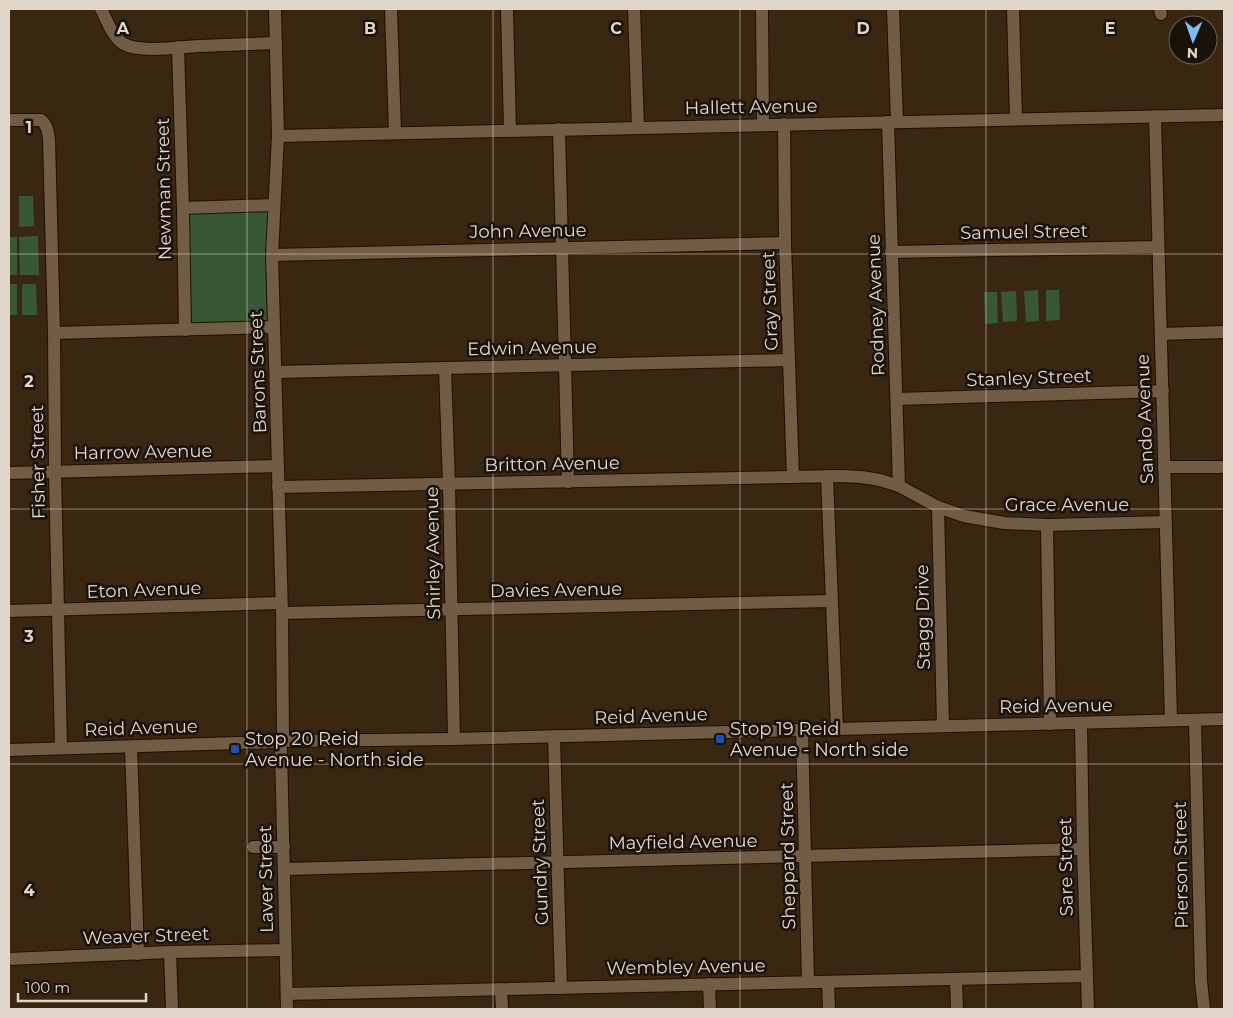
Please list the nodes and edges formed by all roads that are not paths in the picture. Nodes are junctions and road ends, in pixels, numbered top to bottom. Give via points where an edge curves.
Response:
1 (101, 9) edge
2 (275, 9) edge
3 (391, 9) edge
4 (507, 9) edge
5 (634, 9) edge
6 (762, 9) edge
7 (893, 9) edge
8 (1013, 9) edge
9 (276, 43) junction
10 (178, 47) junction
11 (1224, 114) edge
12 (1155, 116) junction
13 (1016, 119) junction
14 (9, 120) edge
15 (892, 122) junction
16 (784, 124) junction
17 (763, 125) junction
18 (638, 128) junction
19 (559, 129) junction
20 (510, 130) junction
21 (394, 133) junction
22 (278, 136) junction
23 (274, 204) junction
24 (183, 208) junction
25 (785, 242) junction
26 (1158, 247) junction
27 (562, 248) junction
28 (891, 252) junction
29 (272, 255) junction
30 (274, 327) junction
31 (185, 330) junction
32 (1224, 332) edge
33 (54, 333) junction
34 (1161, 334) junction
35 (789, 360) junction
36 (565, 365) junction
37 (445, 368) junction
38 (276, 372) junction
39 (1163, 391) junction
40 (897, 399) junction
41 (278, 466) junction
42 (1164, 467) junction
43 (1224, 467) edge
44 (55, 472) junction
45 (9, 473) edge
46 (827, 476) junction
47 (793, 477) junction
48 (568, 482) junction
49 (449, 484) junction
50 (899, 486) junction
51 (278, 488) junction
52 (938, 507) junction
53 (1166, 522) junction
54 (1047, 525) junction
55 (831, 601) junction
56 (281, 608) junction
57 (58, 610) junction
58 (451, 610) junction
59 (9, 611) edge
60 (1224, 719) edge
61 (1171, 720) junction
62 (1195, 720) junction
63 (1081, 723) junction
64 (1050, 724) junction
65 (943, 726) junction
66 (802, 729) junction
67 (837, 729) junction
68 (554, 736) junction
69 (454, 738) junction
70 (282, 742) junction
71 (131, 746) junction
72 (61, 748) junction
73 (9, 750) edge
74 (253, 847) dead end
75 (284, 847) junction
76 (1083, 849) junction
77 (805, 856) junction
78 (558, 862) junction
79 (284, 869) junction
80 (285, 950) junction
81 (170, 952) junction
82 (138, 954) junction
83 (9, 959) edge
84 (1087, 976) junction
85 (956, 979) junction
86 (808, 982) junction
87 (828, 982) junction
88 (710, 984) junction
89 (561, 988) junction
90 (501, 989) junction
91 (287, 994) junction
92 (172, 1009) edge
93 (287, 1009) edge
94 (502, 1009) edge
95 (710, 1009) edge
96 (828, 1009) edge
97 (957, 1009) edge
98 (1088, 1009) edge
99 (1204, 1009) edge

1 - 10 street via 118,39 131,47
2 - 9 street, Barons Street
3 - 21 street
4 - 20 street
5 - 18 street
6 - 17 street
7 - 15 street, Rodney Avenue
8 - 13 street
9 - 10 street
9 - 22 street, Barons Street
10 - 24 street, Newman Street
11 - 12 street, Hallett Avenue
12 - 13 street, Hallett Avenue
12 - 26 street, Sando Avenue
13 - 15 street, Hallett Avenue
14 - 33 street, Fisher Street via 41,120 48,131
15 - 16 street, Hallett Avenue
15 - 28 street, Rodney Avenue
16 - 17 street, Hallett Avenue
16 - 25 street, Gray Street
17 - 18 street, Hallett Avenue
18 - 19 street, Hallett Avenue
19 - 20 street, Hallett Avenue
19 - 27 street
20 - 21 street, Hallett Avenue
21 - 22 street, Hallett Avenue
22 - 23 street, Barons Street
23 - 24 street
23 - 29 street, Barons Street
24 - 31 street, Newman Street
25 - 27 street, John Avenue
25 - 35 street, Gray Street
26 - 28 street, Samuel Street
26 - 34 street, Sando Avenue
27 - 29 street, John Avenue
27 - 36 street
28 - 40 street, Rodney Avenue
29 - 30 street, Barons Street
30 - 31 street
30 - 38 street, Barons Street
31 - 33 street
32 - 34 street
33 - 44 street, Fisher Street
34 - 39 street, Sando Avenue
35 - 36 street, Edwin Avenue
35 - 47 street, Gray Street
36 - 37 street, Edwin Avenue
36 - 48 street
37 - 38 street, Edwin Avenue
37 - 49 street, Shirley Avenue
38 - 41 street, Barons Street
39 - 40 street, Stanley Street
39 - 42 street, Sando Avenue
40 - 50 street, Rodney Avenue
41 - 44 street, Harrow Avenue
41 - 51 street, Barons Street
42 - 43 street
42 - 53 street, Sando Avenue
44 - 45 street, Harrow Avenue
44 - 57 street, Fisher Street
46 - 47 street, Britton Avenue
46 - 50 street, Grace Avenue via 861,477
46 - 55 street
47 - 48 street, Britton Avenue
48 - 49 street, Britton Avenue
49 - 51 street, Britton Avenue
49 - 58 street, Shirley Avenue
50 - 52 street, Grace Avenue
51 - 56 street, Barons Street
52 - 54 street, Grace Avenue via 964,516 1004,523
52 - 65 street, Stagg Drive
53 - 54 street, Grace Avenue
53 - 61 street, Sando Avenue
54 - 64 street
55 - 58 street, Davies Avenue
55 - 67 street
56 - 57 street, Eton Avenue
56 - 58 street, Davies Avenue
56 - 70 street, Barons Street
57 - 59 street, Eton Avenue
57 - 72 street, Fisher Street
58 - 69 street, Shirley Avenue
60 - 62 street, Reid Avenue
61 - 62 street, Reid Avenue
61 - 63 street, Reid Avenue
62 - 99 street, Pierson Street
63 - 64 street, Reid Avenue
63 - 76 street, Sare Street
64 - 65 street, Reid Avenue
65 - 67 street, Reid Avenue
66 - 67 street, Reid Avenue
66 - 68 street, Reid Avenue
66 - 77 street, Sheppard Street
68 - 69 street, Reid Avenue
68 - 78 street, Gundry Street
69 - 70 street, Reid Avenue
70 - 71 street, Reid Avenue
70 - 75 street, Laver Street
71 - 72 street, Reid Avenue
71 - 82 street
72 - 73 street, Reid Avenue
74 - 75 street
75 - 79 street, Laver Street
76 - 77 street, Mayfield Avenue
76 - 84 street, Sare Street
77 - 78 street, Mayfield Avenue
77 - 86 street, Sheppard Street
78 - 79 street, Mayfield Avenue
78 - 89 street, Gundry Street
79 - 80 street, Laver Street
80 - 81 street, Weaver Street
80 - 91 street, Laver Street
81 - 82 street, Weaver Street
81 - 92 street
82 - 83 street, Weaver Street
84 - 85 street, Wembley Avenue
84 - 98 street, Sare Street
85 - 87 street, Wembley Avenue
85 - 97 street
86 - 87 street, Wembley Avenue
86 - 88 street, Wembley Avenue
87 - 96 street
88 - 89 street, Wembley Avenue
88 - 95 street
89 - 90 street, Wembley Avenue
90 - 91 street, Wembley Avenue
90 - 94 street
91 - 93 street, Laver Street

